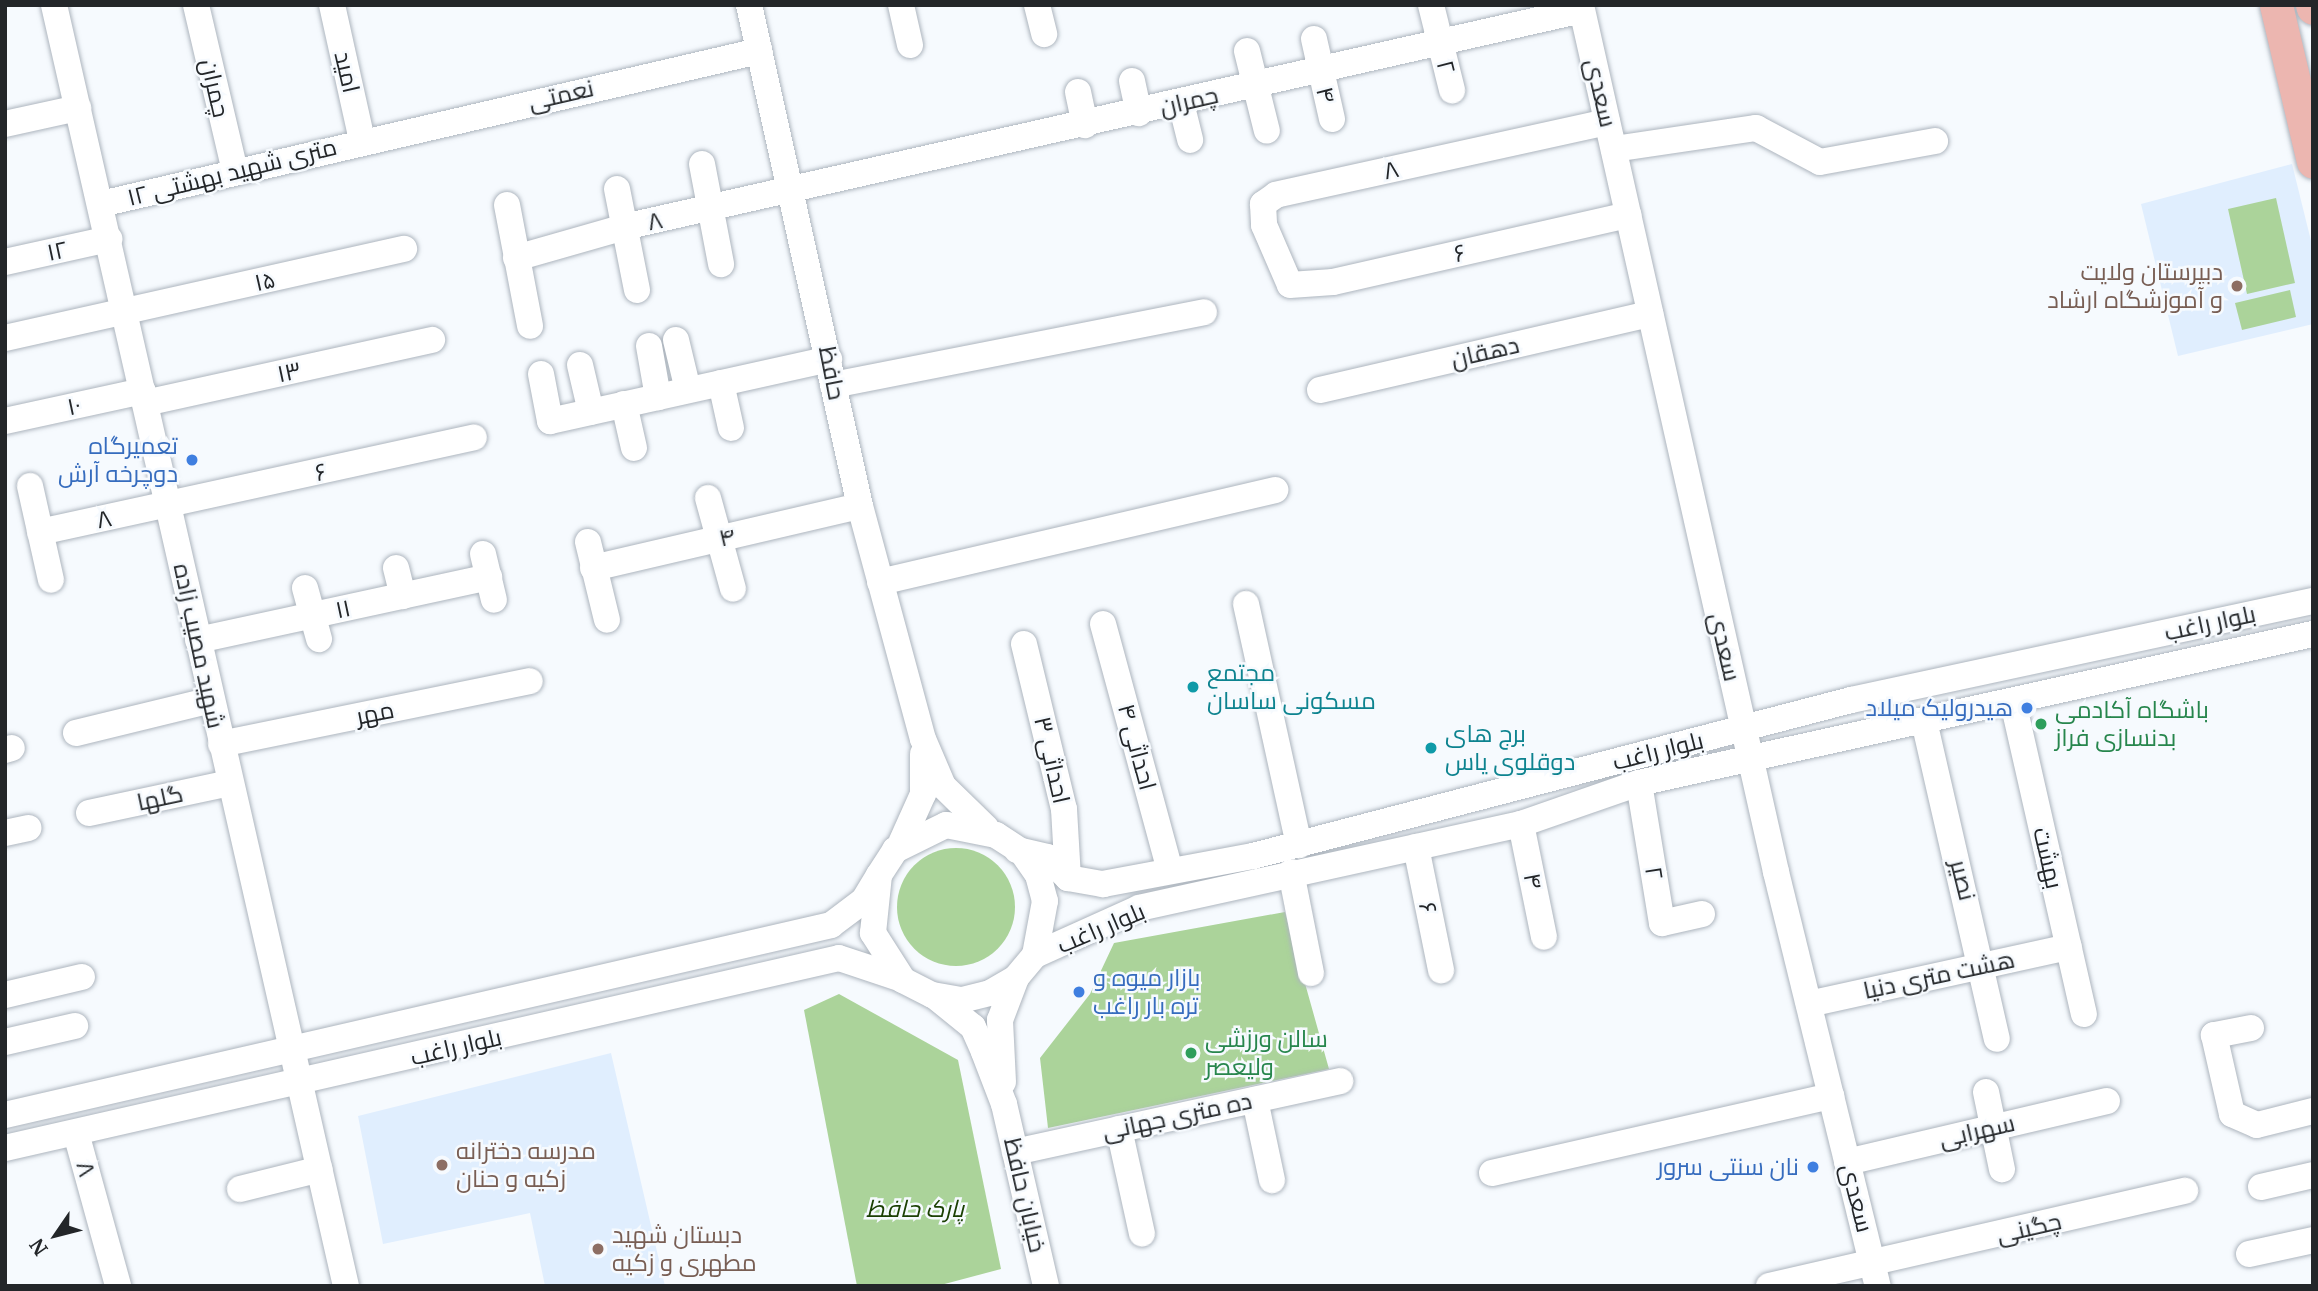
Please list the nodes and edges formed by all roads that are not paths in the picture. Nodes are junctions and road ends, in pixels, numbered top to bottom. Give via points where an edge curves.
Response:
1 (54, 5) edge
2 (196, 5) edge
3 (332, 5) edge
4 (749, 5) edge
5 (901, 5) edge
6 (1037, 5) edge
7 (1431, 5) edge
8 (2276, 5) edge
9 (1582, 8) edge
10 (1044, 34) dead end
11 (1314, 39) dead end
12 (1441, 43) junction
13 (910, 45) dead end
14 (759, 51) junction
15 (1247, 51) dead end
16 (1320, 71) junction
17 (1132, 81) dead end
18 (1256, 86) junction
19 (1452, 90) dead end
20 (1078, 92) dead end
21 (1181, 103) junction
22 (78, 108) junction
23 (1139, 113) junction
24 (1332, 119) dead end
25 (1607, 122) junction
26 (5, 124) edge
27 (1085, 125) junction
28 (1267, 131) dead end
29 (362, 140) junction
30 (1190, 140) dead end
31 (1935, 141) dead end
32 (1614, 149) junction
33 (2313, 162) edge
34 (702, 164) dead end
35 (235, 171) junction
36 (617, 189) dead end
37 (795, 192) junction
38 (101, 204) junction
39 (507, 205) dead end
40 (710, 209) junction
41 (1628, 215) junction
42 (624, 227) junction
43 (109, 239) junction
44 (404, 249) dead end
45 (516, 258) junction
46 (5, 262) edge
47 (721, 264) dead end
48 (1290, 285) joint
49 (637, 290) dead end
50 (1204, 312) dead end
51 (125, 314) junction
52 (1650, 314) junction
53 (530, 326) dead end
54 (5, 338) edge
55 (432, 340) dead end
56 (676, 340) dead end
57 (649, 346) dead end
58 (580, 365) dead end
59 (831, 372) junction
60 (541, 374) dead end
61 (721, 383) junction
62 (688, 390) junction
63 (1320, 390) dead end
64 (144, 397) junction
65 (658, 397) junction
66 (624, 404) junction
67 (591, 412) junction
68 (5, 421) edge
69 (731, 428) dead end
70 (474, 437) dead end
71 (634, 448) dead end
72 (30, 486) dead end
73 (1275, 490) dead end
74 (708, 498) dead end
75 (168, 506) junction
76 (860, 506) junction
77 (40, 532) junction
78 (720, 539) junction
79 (587, 541) dead end
80 (396, 568) dead end
81 (593, 568) junction
82 (489, 577) dead end
83 (51, 580) dead end
84 (880, 582) junction
85 (305, 588) dead end
86 (733, 589) dead end
87 (403, 596) junction
88 (2313, 601) edge
89 (1246, 604) dead end
90 (607, 620) dead end
91 (1103, 624) dead end
92 (315, 627) junction
93 (2313, 634) edge
94 (198, 640) junction
95 (1024, 644) dead end
96 (530, 681) dead end
97 (211, 700) junction
98 (2013, 702) junction
99 (1924, 721) junction
100 (1744, 730) junction
101 (76, 733) dead end
102 (923, 739) junction
103 (221, 744) junction
104 (1750, 758) junction
105 (230, 783) junction
106 (1640, 783) junction
107 (89, 813) dead end
108 (1521, 824) junction
109 (1004, 842) junction
110 (1299, 845) junction
111 (1416, 847) junction
112 (895, 850) junction
113 (1170, 870) junction
114 (1291, 872) junction
115 (879, 874) junction
116 (1068, 878) junction
117 (1702, 914) dead end
118 (1544, 937) dead end
119 (2069, 947) junction
120 (1035, 955) junction
121 (1984, 966) junction
122 (1441, 970) dead end
123 (1311, 973) dead end
124 (82, 977) dead end
125 (1016, 978) junction
126 (903, 980) junction
127 (5, 995) edge
128 (932, 995) junction
129 (1809, 1004) junction
130 (2084, 1014) dead end
131 (75, 1026) dead end
132 (2251, 1028) dead end
133 (1997, 1039) dead end
134 (5, 1042) edge
135 (293, 1048) junction
136 (1340, 1081) dead end
137 (300, 1085) junction
138 (1986, 1093) dead end
139 (1832, 1096) junction
140 (1255, 1100) junction
141 (2107, 1101) dead end
142 (1004, 1104) junction
143 (2313, 1111) edge
144 (5, 1115) edge
145 (1993, 1128) junction
146 (1119, 1129) junction
147 (76, 1133) junction
148 (5, 1148) edge
149 (1015, 1152) junction
150 (1847, 1162) junction
151 (320, 1169) junction
152 (2002, 1169) dead end
153 (1492, 1173) dead end
154 (2313, 1175) edge
155 (1272, 1180) dead end
156 (2261, 1187) dead end
157 (240, 1189) dead end
158 (2185, 1191) dead end
159 (1142, 1234) dead end
160 (2313, 1240) edge
161 (2249, 1254) dead end
162 (1876, 1275) edge
163 (118, 1286) edge
164 (346, 1286) edge
165 (1046, 1286) edge
166 (1769, 1286) edge

1 - 22 street, شهید مصیب زاده
2 - 35 street, چمران
3 - 29 street, امید
4 - 14 street, حافظ
5 - 13 street
6 - 10 street
7 - 12 street, ۲
8 - 33 main road
9 - 12 street, چمران
9 - 25 street, سعدی
11 - 16 street, ۴
12 - 16 street, چمران
12 - 19 street, ۲
14 - 29 street, نعمتی
14 - 37 street, حافظ
15 - 18 street
16 - 18 street, چمران
16 - 24 street, ۴
17 - 23 street
18 - 21 street, چمران
18 - 28 street
20 - 27 street
21 - 23 street, چمران
21 - 30 street
22 - 26 street
22 - 38 street, شهید مصیب زاده
23 - 27 street, چمران
25 - 32 street, سعدی
25 - 48 street, ۸ via 1276,195 1263,204 1264,225
27 - 37 street, چمران
29 - 35 street, ۱۲ متری شهید بهشتی
31 - 32 street via 1820,162 1756,128
32 - 41 street, سعدی
34 - 40 street
35 - 38 street, ۱۲ متری شهید بهشتی
36 - 42 street
37 - 40 street, ۸
37 - 59 street, حافظ
38 - 43 street, شهید مصیب زاده
39 - 45 street
40 - 42 street, ۸
40 - 47 street
41 - 48 street, ۶ via 1333,282
41 - 52 street, سعدی
42 - 45 street, ۸
42 - 49 street
43 - 46 street, ۱۲
43 - 51 street, شهید مصیب زاده
44 - 51 street, ۱۵
45 - 53 street
50 - 59 street
51 - 54 street, ۱۵
51 - 64 street, شهید مصیب زاده
52 - 63 street, دهقان
52 - 100 street, سعدی
55 - 64 street, ۱۳
56 - 62 street
57 - 65 street
58 - 67 street
59 - 61 street
59 - 76 street, حافظ
60 - 67 street via 550,421
61 - 62 street
61 - 69 street
62 - 65 street
64 - 68 street, ۱۰
64 - 75 street, شهید مصیب زاده
65 - 66 street
66 - 67 street
66 - 71 street
70 - 75 street, ۶
72 - 77 street
73 - 84 street
74 - 78 street
75 - 77 street, ۸
75 - 94 street, شهید مصیب زاده
76 - 78 street, ۴
76 - 84 street, حافظ
77 - 83 street
78 - 81 street, ۴
78 - 86 street
79 - 81 street
80 - 87 street
81 - 90 street
82 - 87 street, ۱۱
84 - 102 street, حافظ
85 - 92 street
87 - 92 street, ۱۱
88 - 100 street, بلوار راغب via 1851,700
89 - 110 street
91 - 113 street, احداثی ۴
92 - 94 street, ۱۱
93 - 98 street, بلوار راغب
94 - 97 street, شهید مصیب زاده
95 - 116 street, احداثی ۳ via 1064,808
96 - 103 street, مهر
97 - 101 street
97 - 103 street, شهید مصیب زاده
98 - 99 street, بلوار راغب
98 - 119 street, بهشت
99 - 104 street, بلوار راغب
99 - 121 street, نصیر
100 - 104 street, سعدی
100 - 110 street, بلوار راغب
102 - 109 street, حافظ via 943,786
102 - 112 street, حافظ via 923,794 916,820
103 - 105 street, شهید مصیب زاده
104 - 106 street, بلوار راغب
104 - 129 street, سعدی
105 - 107 street, گلها
105 - 135 street, شهید مصیب زاده
106 - 108 street, بلوار راغب
106 - 117 street, ۲ via 1662,923
108 - 111 street, بلوار راغب
108 - 118 street, ۴
109 - 112 street via 946,825
109 - 116 street via 1047,857
109 - 120 street via 1022,852 1038,874 1045,901
110 - 113 street, بلوار راغب
111 - 114 street, بلوار راغب
111 - 122 street, ۶
112 - 115 street
113 - 116 street, بلوار راغب via 1103,884
114 - 120 street, بلوار راغب via 1139,908
114 - 123 street
115 - 126 street via 873,933
115 - 135 street, بلوار راغب via 852,912 820,928
119 - 121 street, هشت متری دنیا
119 - 130 street, بهشت
120 - 125 street
121 - 129 street, هشت متری دنیا
121 - 133 street, نصیر
124 - 127 street
125 - 128 street via 971,998
125 - 142 street, خیابان حافظ via 1000,1020
126 - 128 street
126 - 137 street, بلوار راغب via 839,958
128 - 142 street, خیابان حافظ via 973,1027
129 - 139 street, سعدی
131 - 134 street
132 - 143 street via 2214,1035 2232,1114 2257,1125
135 - 137 street, شهید مصیب زاده
135 - 144 street, بلوار راغب
136 - 140 street, ده متری جهانی
137 - 147 street, بلوار راغب
137 - 151 street, شهید مصیب زاده
138 - 145 street
139 - 150 street, سعدی
139 - 153 street
140 - 146 street, ده متری جهانی
140 - 155 street
141 - 145 street, سهرابی
142 - 149 street, خیابان حافظ
145 - 150 street, سهرابی
145 - 152 street
146 - 149 street, ده متری جهانی
146 - 159 street
147 - 148 street, بلوار راغب
147 - 163 street, ۸
149 - 165 street, خیابان حافظ
150 - 162 street, سعدی
151 - 157 street
151 - 164 street, شهید مصیب زاده
154 - 156 street
158 - 162 street, چگینی
160 - 161 street
162 - 166 street, چگینی

